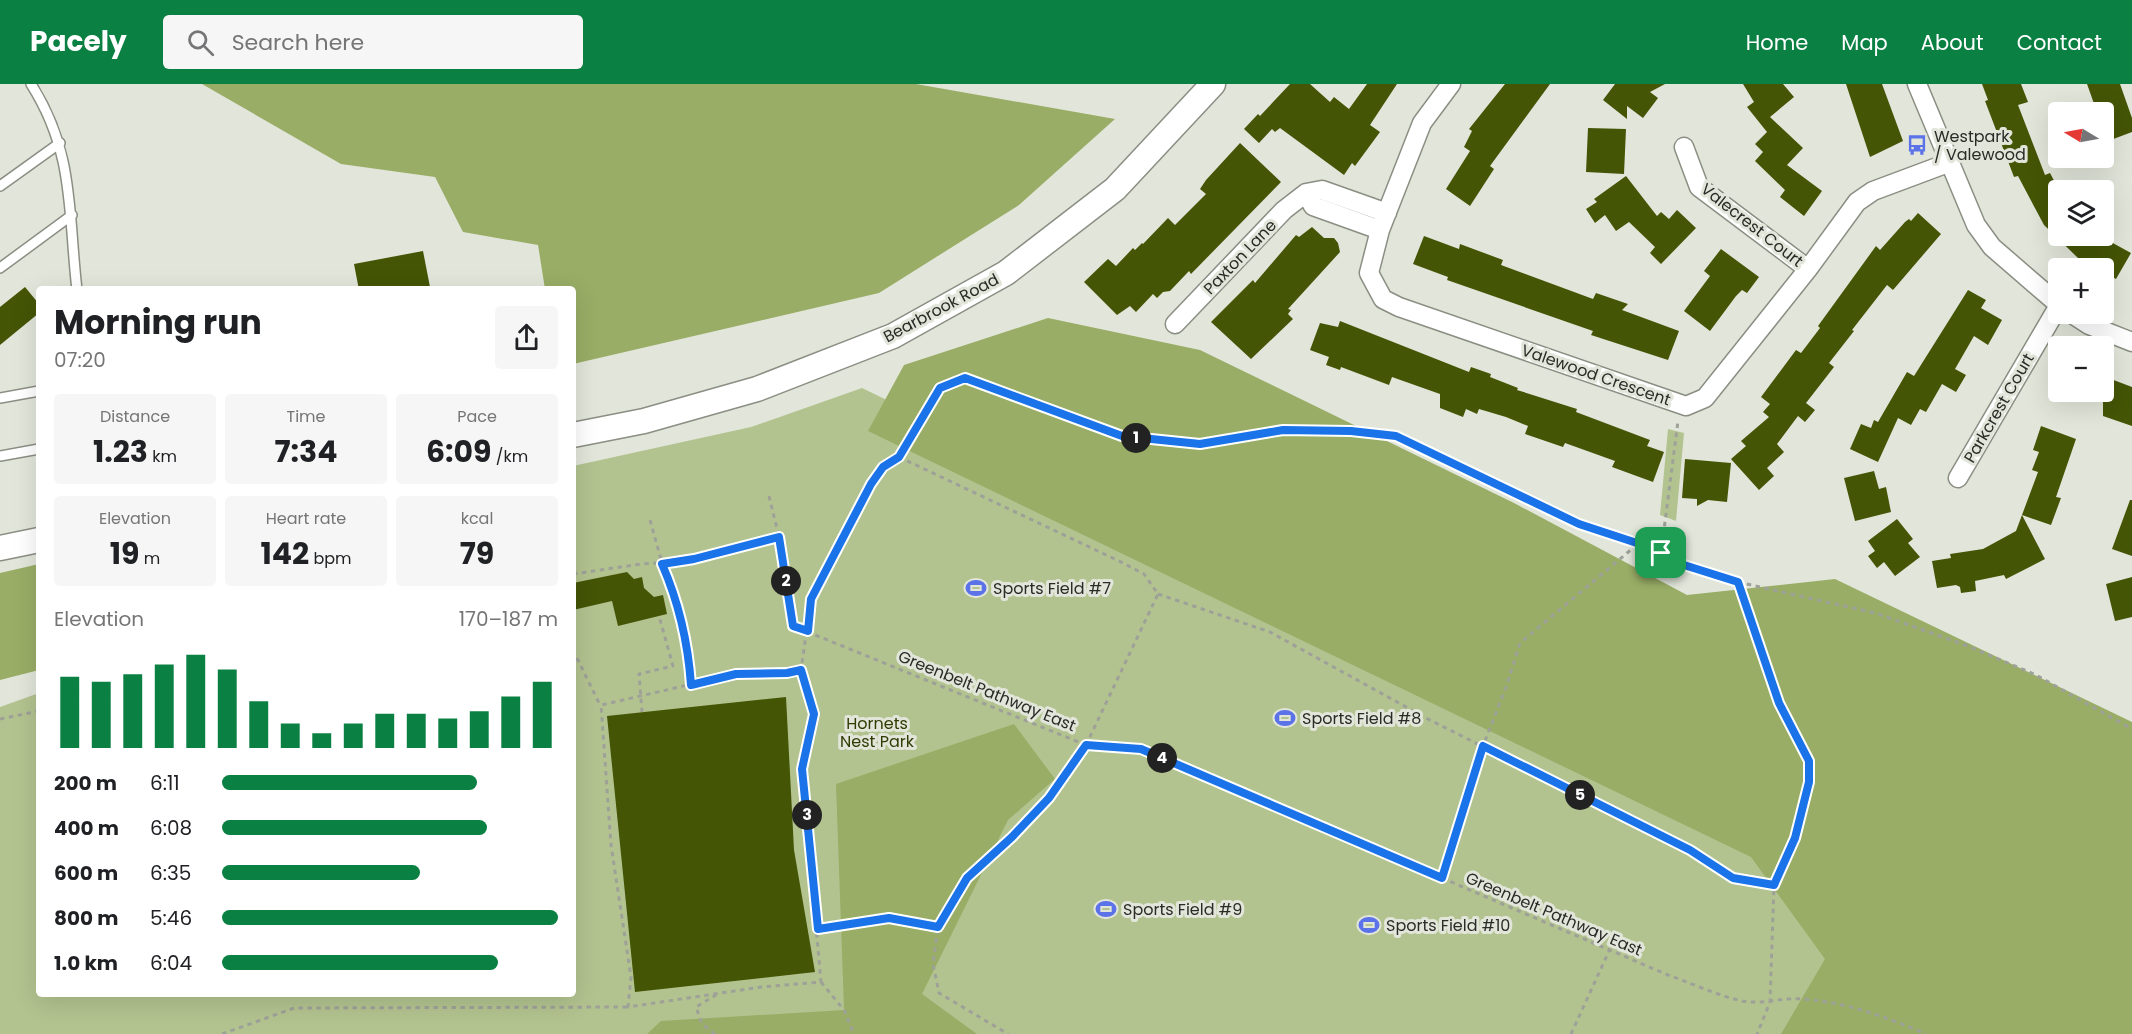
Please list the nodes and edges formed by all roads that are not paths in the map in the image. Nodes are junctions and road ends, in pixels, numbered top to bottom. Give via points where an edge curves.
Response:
1 (31, 84) edge
2 (1213, 84) edge
3 (1451, 84) edge
4 (1917, 84) edge
5 (60, 143) junction
6 (1684, 147) dead end
7 (1948, 163) junction
8 (0, 186) edge
9 (1306, 193) junction
10 (1387, 213) junction
11 (72, 215) junction
12 (1380, 230) junction
13 (0, 268) edge
14 (1808, 269) junction
15 (77, 286) edge
16 (2048, 297) edge
17 (2048, 323) edge
18 (1175, 324) dead end
19 (2087, 324) edge
20 (2132, 342) edge
21 (36, 392) edge
22 (0, 398) edge
23 (576, 434) edge
24 (36, 450) edge
25 (0, 456) edge
26 (1958, 478) dead end
27 (36, 541) edge
28 (0, 548) edge

1 - 5 lane
2 - 23 street, Bearbrook Road via 1115,189 1006,273 893,336 757,389 644,421
3 - 10 street, Valewood Crescent via 1422,123
4 - 7 street
5 - 8 lane
5 - 11 lane
6 - 14 street, Valecrest Court via 1700,187
7 - 14 street, Valewood Crescent via 1873,191 1857,202
7 - 16 street via 1976,225 1992,247
9 - 10 street via 1322,190
9 - 12 street via 1313,206
9 - 18 street, Paxton Lane via 1284,210
10 - 12 street, Valewood Crescent
11 - 13 lane
11 - 15 lane
12 - 14 street, Valewood Crescent via 1369,273 1383,299 1686,406 1705,398
17 - 26 street, Parkcrest Court
19 - 20 street
21 - 22 lane
24 - 25 lane
27 - 28 street

